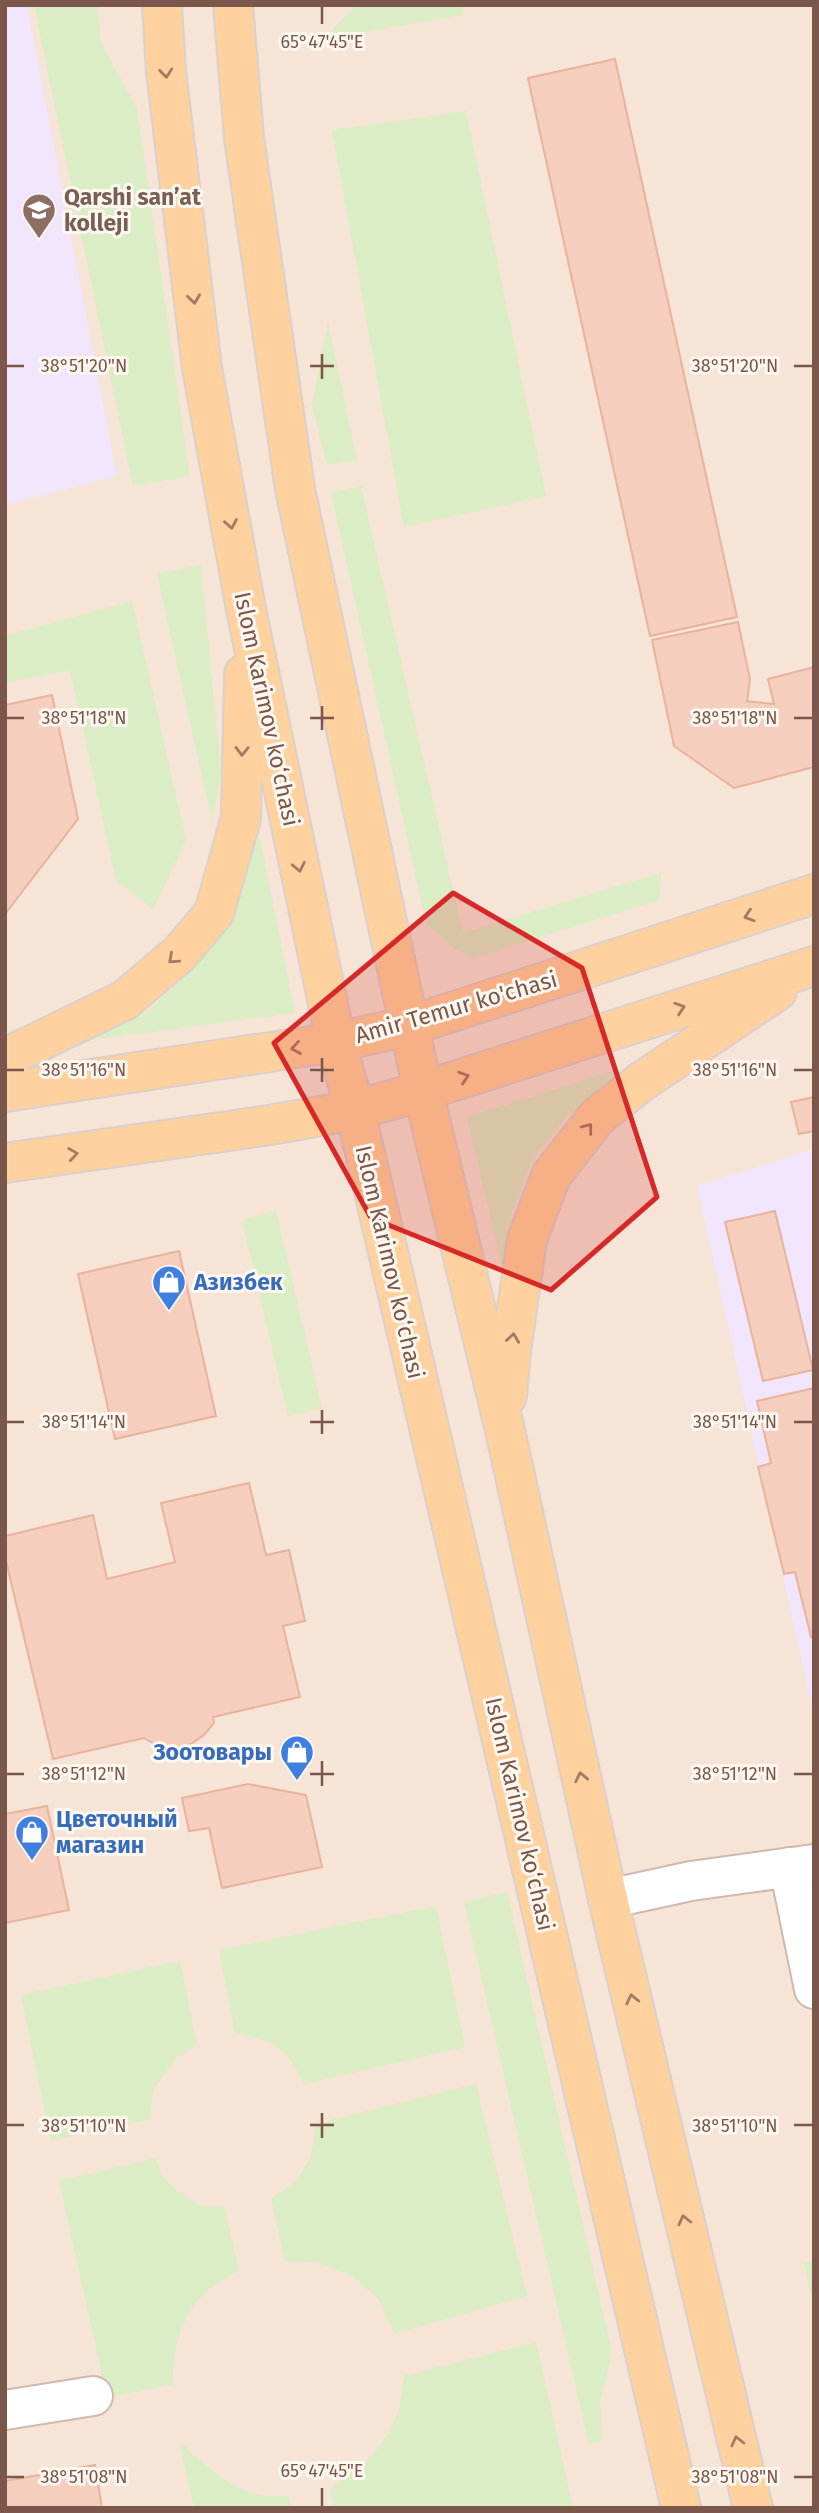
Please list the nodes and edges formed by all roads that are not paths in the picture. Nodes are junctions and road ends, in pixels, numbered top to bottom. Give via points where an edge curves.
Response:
1 (162, 5) edge
2 (233, 5) edge
3 (246, 609) junction
4 (814, 894) edge
5 (814, 966) edge
6 (410, 1026) junction
7 (336, 1042) junction
8 (5, 1058) edge
9 (423, 1090) junction
10 (5, 1092) edge
11 (355, 1110) junction
12 (5, 1163) edge
13 (505, 1430) junction
14 (802, 1865) edge
15 (608, 1899) junction
16 (814, 1989) edge
17 (93, 2396) dead end
18 (5, 2410) edge
19 (681, 2508) edge
20 (752, 2508) edge

1 -> 3 main road, Islom Karimov ko‘chasi via 202,368
2 - 6 main road via 244,138 295,489
3 -> 7 main road, Islom Karimov ko‘chasi
3 -> 8 main road via 241,818 214,913 180,953 125,1000
4 -> 6 main road, Amir Temur ko'chasi
9 -> 5 main road
13 -> 5 main road via 527,1240 551,1176 597,1117 641,1082
6 - 7 main road, Amir Temur ko'chasi
6 - 9 main road
7 -> 10 main road, Amir Temur ko'chasi
7 - 11 main road, Islom Karimov ko‘chasi
9 - 11 main road
9 - 13 main road
12 -> 11 main road
11 - 19 main road, Islom Karimov ko‘chasi
15 -> 13 main road
14 - 15 street
14 - 16 street
20 -> 15 main road
17 - 18 street

